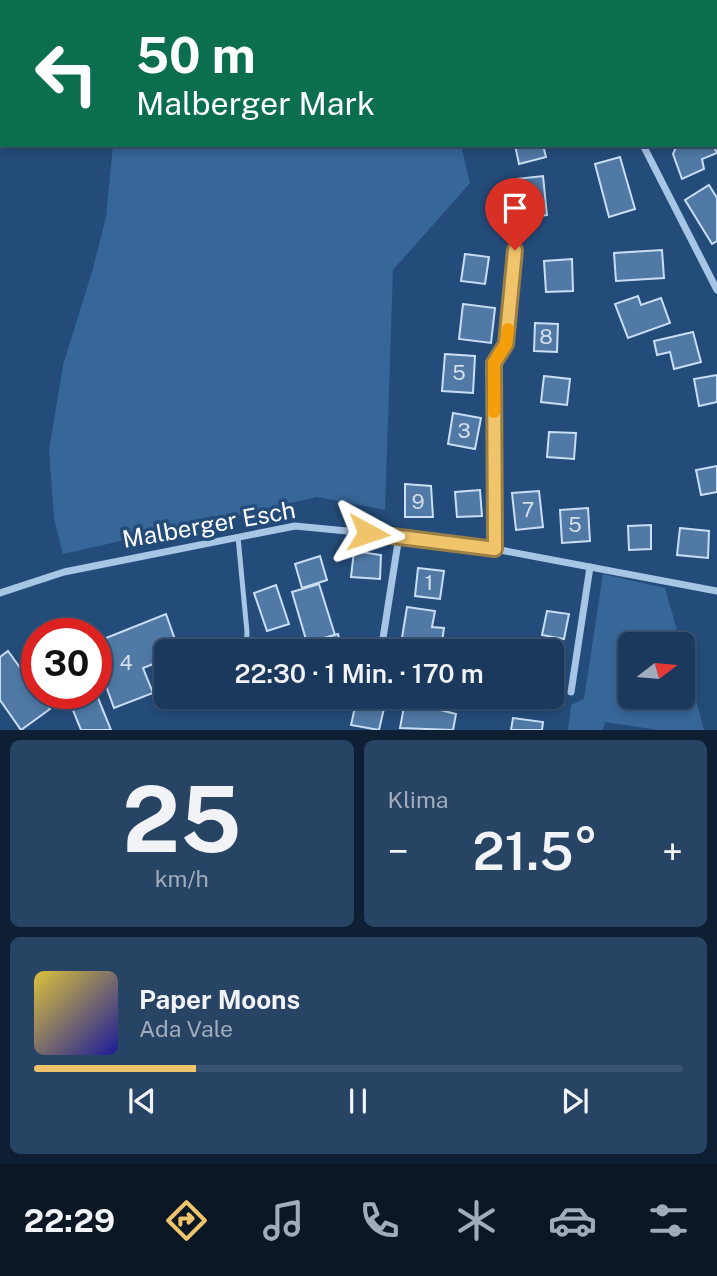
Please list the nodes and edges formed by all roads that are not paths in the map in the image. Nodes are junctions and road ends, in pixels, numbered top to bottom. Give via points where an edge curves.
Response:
1 (644, 147) edge
2 (515, 250) dead end
3 (717, 290) edge
4 (399, 536) junction
5 (238, 537) junction
6 (495, 549) junction
7 (590, 567) junction
8 (717, 591) edge
9 (0, 593) edge
10 (247, 639) edge
11 (383, 639) edge
12 (571, 692) dead end

1 - 3 street
2 - 6 street via 506,344 494,363
4 - 5 street, Malberger Esch via 295,526
4 - 6 street, Malberger Esch
4 - 11 street
5 - 9 street, Malberger Esch via 64,572
5 - 10 lane
6 - 7 street, Malberger Esch
7 - 8 street, Malberger Esch
7 - 12 street

